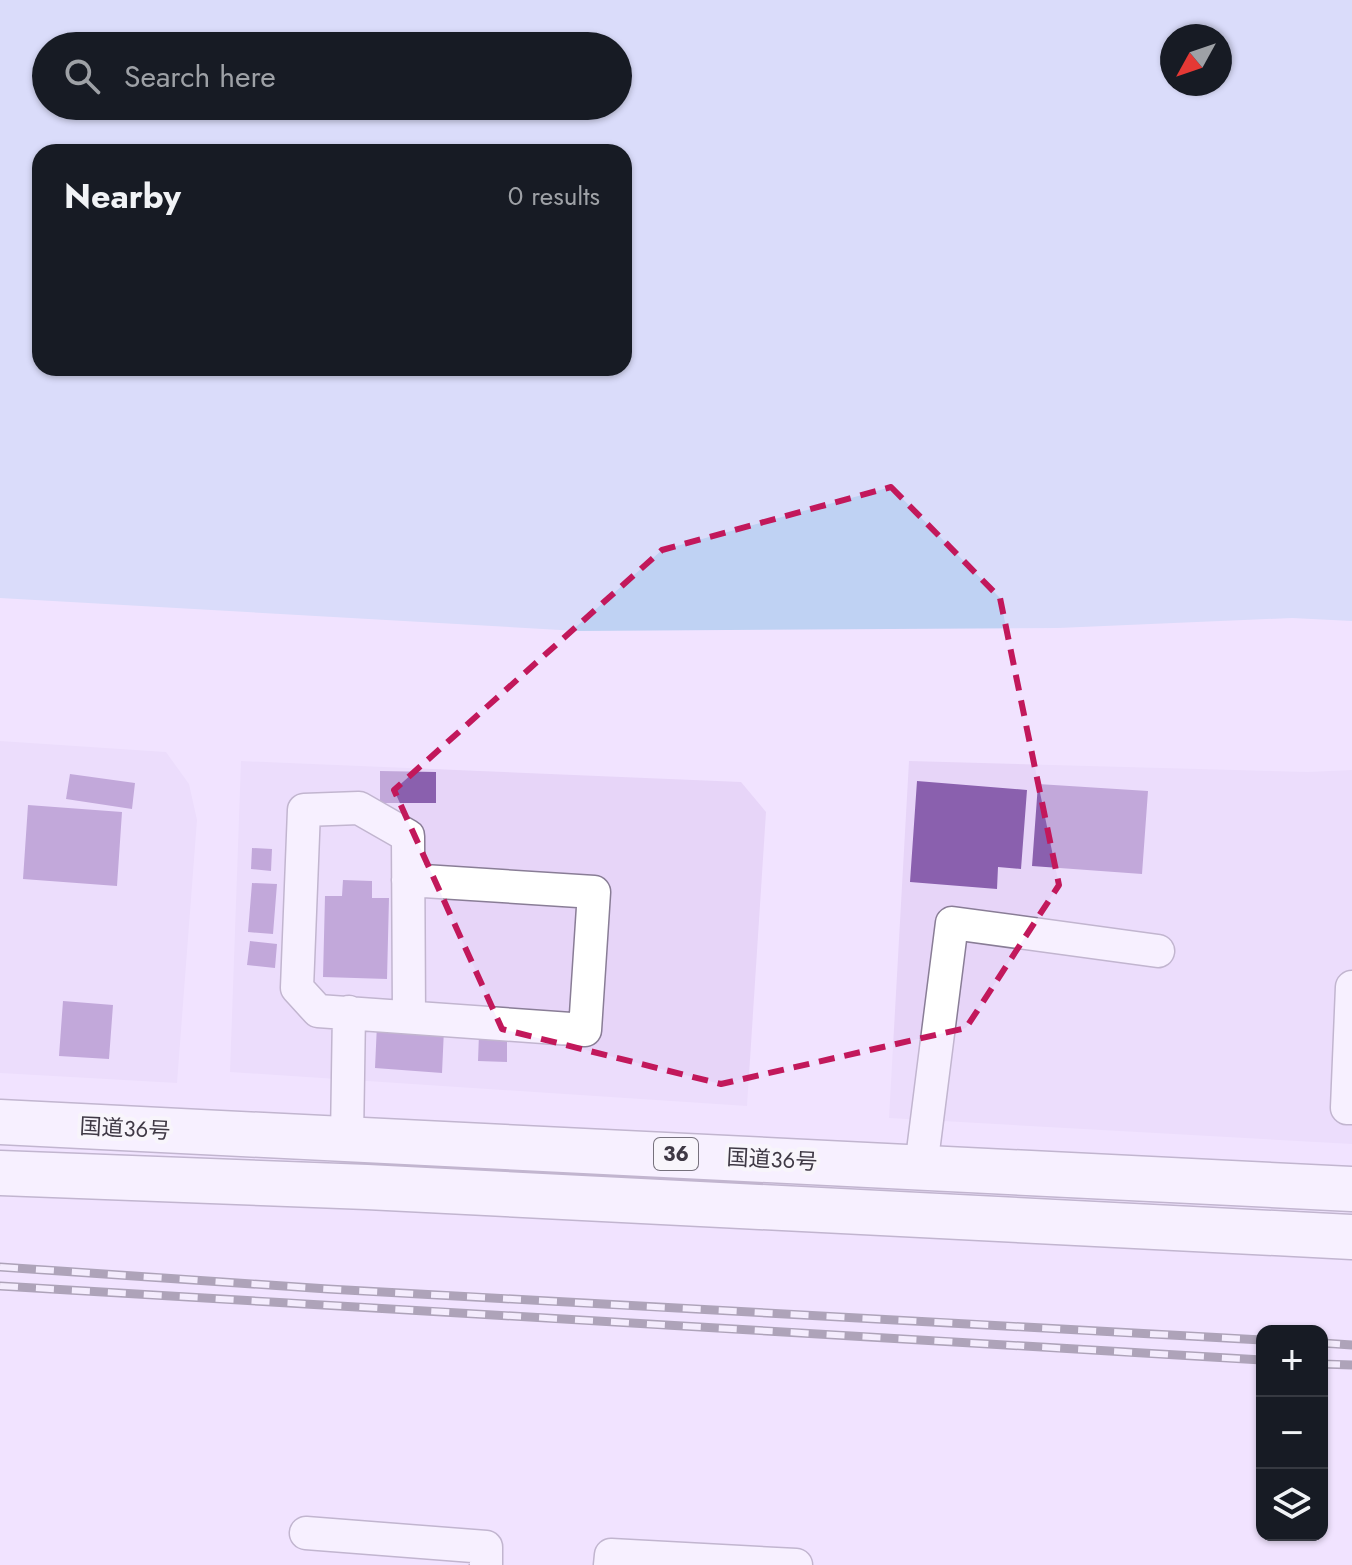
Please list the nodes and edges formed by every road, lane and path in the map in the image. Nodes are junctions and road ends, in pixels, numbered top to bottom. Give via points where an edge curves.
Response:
1 (408, 880) junction
2 (1158, 951) dead end
3 (1352, 987) edge
4 (349, 1012) junction
5 (409, 1017) junction
6 (1352, 1108) edge
7 (0, 1122) edge
8 (347, 1138) junction
9 (907, 1166) junction
10 (0, 1173) edge
11 (1352, 1189) edge
12 (893, 1213) junction
13 (1352, 1237) edge
14 (306, 1533) dead end
15 (486, 1565) edge
16 (610, 1565) edge
17 (796, 1565) edge

1 - 4 lane via 408,836 359,808 304,810 297,988 318,1011
1 - 5 lane
1 - 5 lane via 594,892 585,1030
2 - 9 lane via 952,923
3 - 6 lane via 1347,1108
4 - 5 lane
4 - 8 lane
7 - 8 highway, 国道36号 / 36
8 - 9 highway, 国道36号 / 36
9 - 11 highway, 国道36号 / 36
9 - 12 lane
10 - 12 highway, 36
12 - 13 highway, 36
14 - 15 lane via 486,1547
16 - 17 lane via 611,1555

